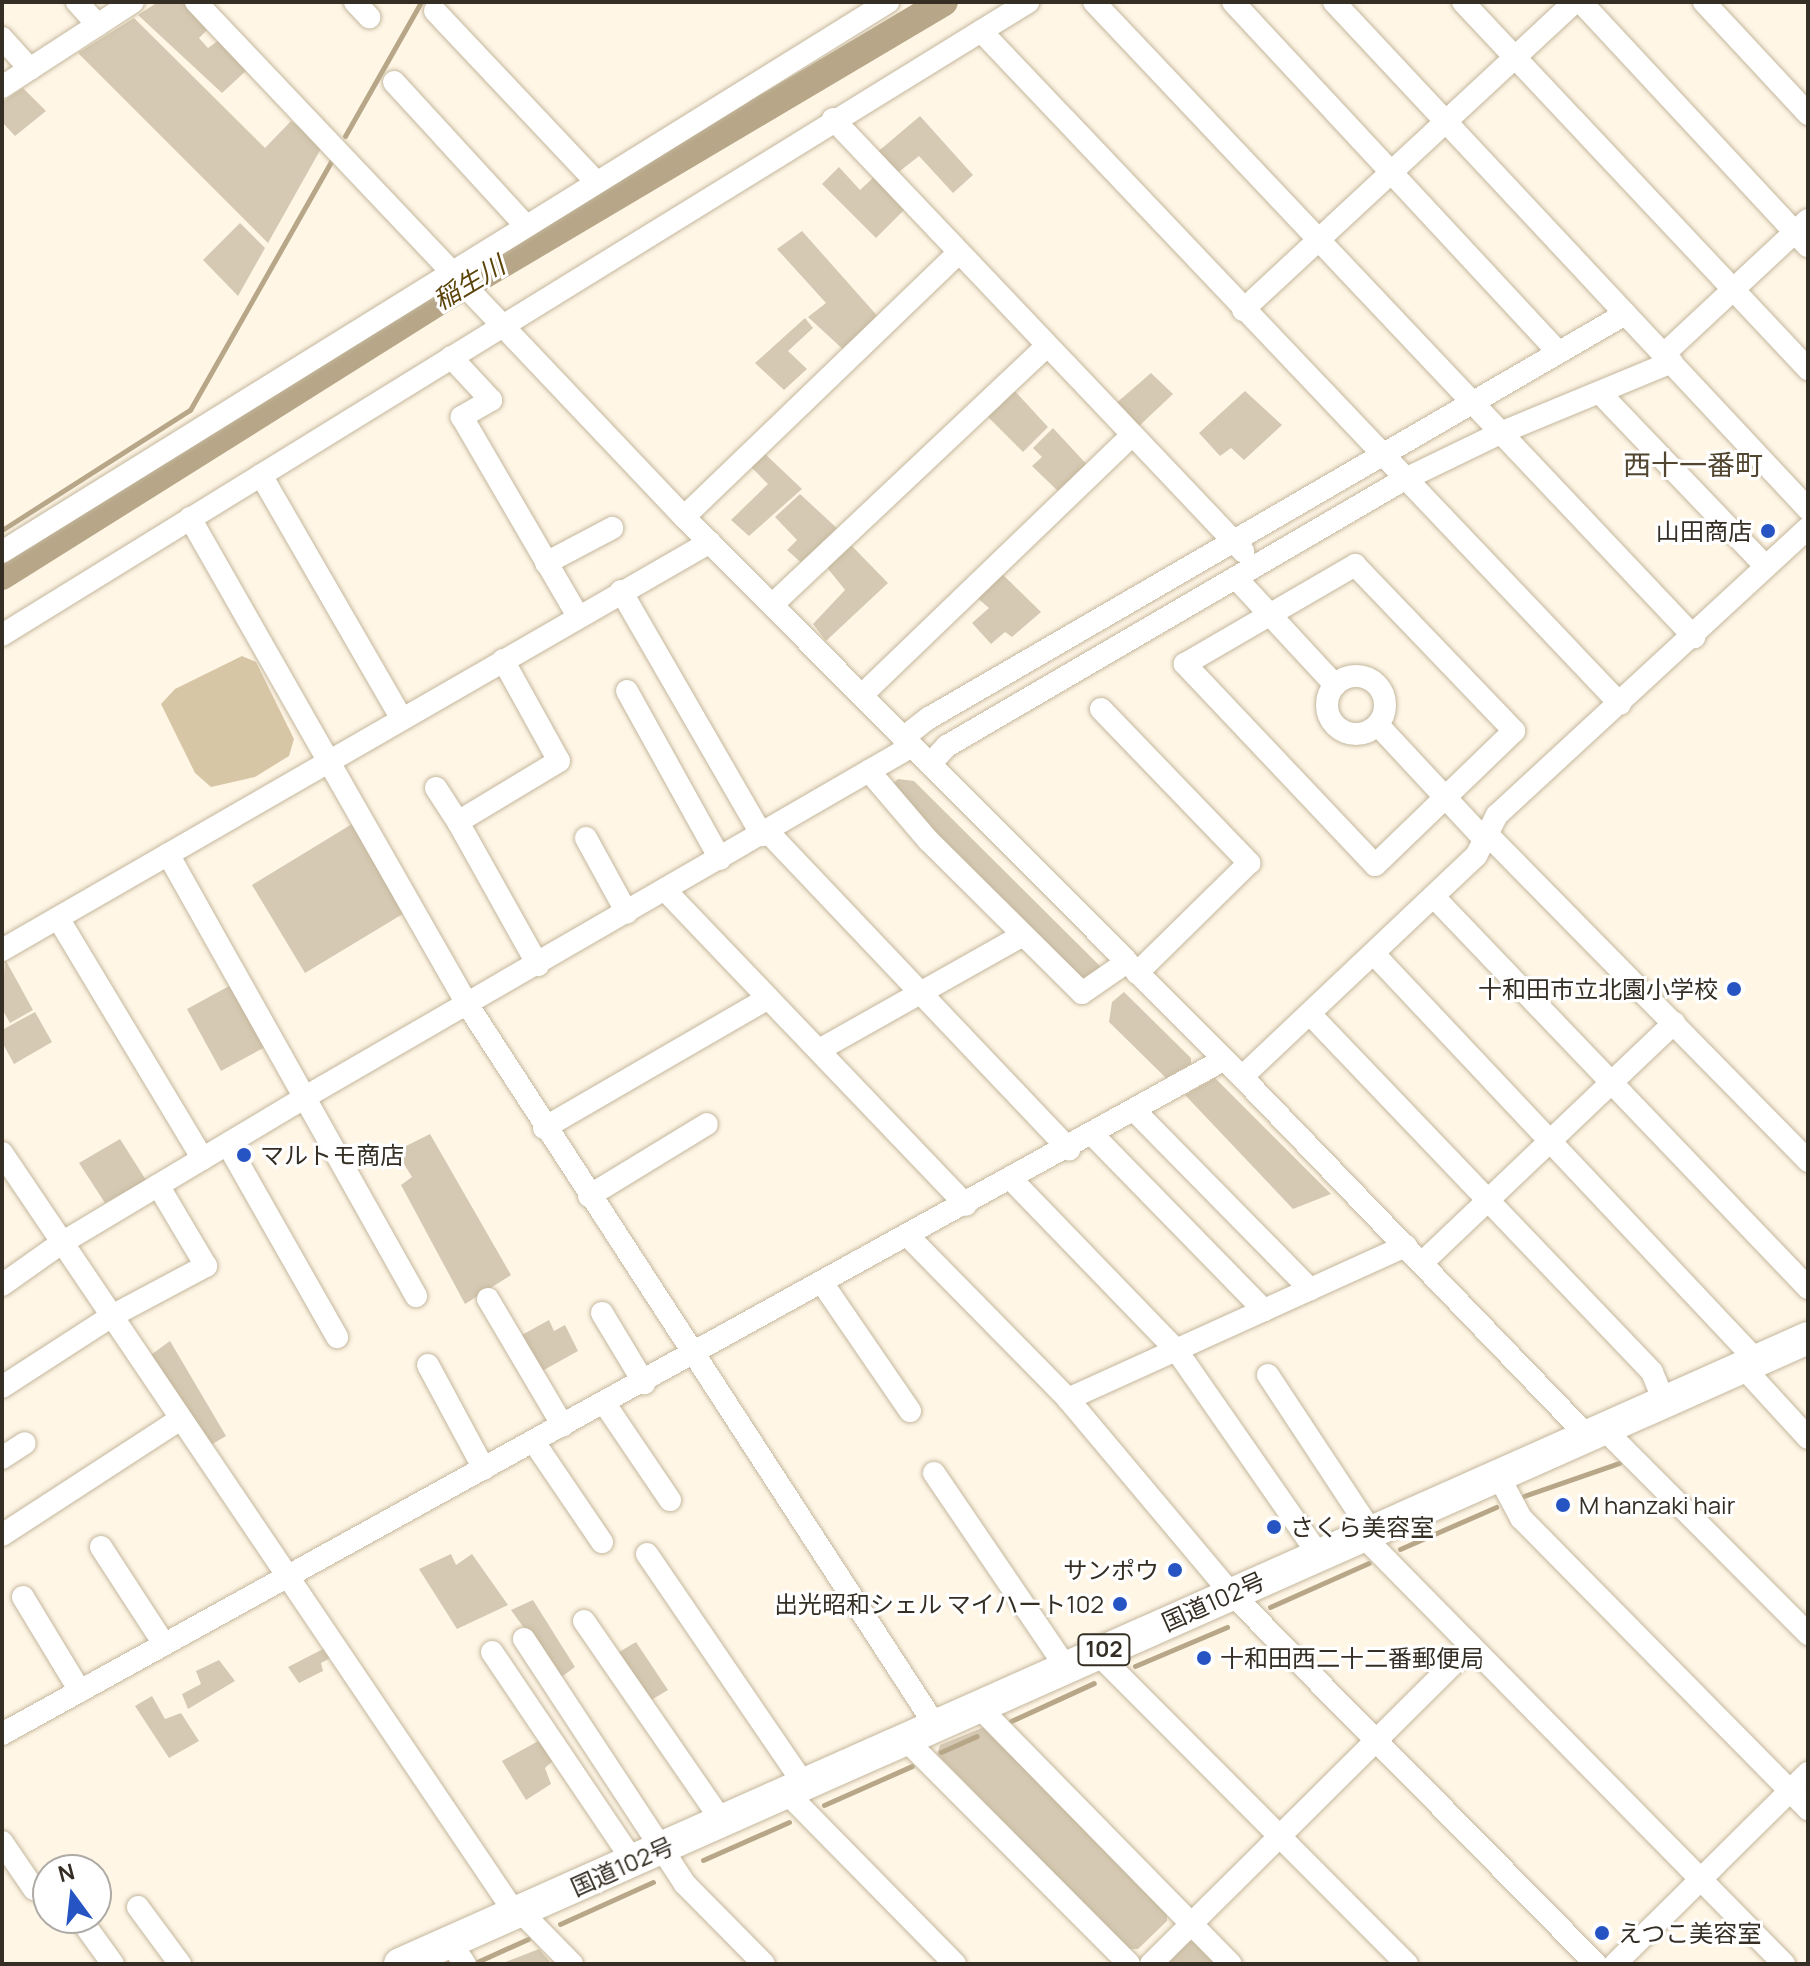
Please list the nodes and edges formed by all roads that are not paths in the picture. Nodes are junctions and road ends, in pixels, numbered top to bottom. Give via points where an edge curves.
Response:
1 (77, 2) edge
2 (133, 2) edge
3 (196, 2) edge
4 (888, 2) edge
5 (1028, 2) edge
6 (1094, 2) edge
7 (1233, 2) edge
8 (1334, 2) edge
9 (1463, 2) edge
10 (1574, 2) edge
11 (1581, 2) edge
12 (1704, 2) edge
13 (435, 11) dead end
14 (98, 25) junction
15 (981, 31) junction
16 (2, 38) edge
17 (1513, 57) junction
18 (30, 69) junction
19 (394, 82) dead end
20 (2, 87) edge
21 (1808, 114) edge
22 (833, 119) junction
23 (1444, 120) junction
24 (1391, 172) junction
25 (595, 181) junction
26 (524, 224) junction
27 (1804, 233) edge
28 (1317, 241) junction
29 (958, 253) junction
30 (457, 273) junction
31 (1734, 290) junction
32 (1243, 310) junction
33 (1625, 314) junction
34 (502, 324) junction
35 (1045, 348) junction
36 (1558, 352) junction
37 (451, 357) junction
38 (1667, 359) junction
39 (1808, 369) edge
40 (1600, 393) junction
41 (1470, 404) junction
42 (1498, 434) junction
43 (1132, 435) junction
44 (1381, 455) junction
45 (261, 475) junction
46 (1403, 480) junction
47 (1808, 509) edge
48 (684, 517) junction
49 (190, 518) junction
50 (612, 528) dead end
51 (1808, 528) edge
52 (1234, 541) junction
53 (710, 542) junction
54 (2, 552) edge
55 (546, 563) junction
56 (1257, 566) junction
57 (1766, 567) junction
58 (1236, 578) junction
59 (621, 591) junction
60 (772, 605) junction
61 (1270, 613) junction
62 (578, 616) junction
63 (2, 635) edge
64 (1694, 637) junction
65 (503, 660) junction
66 (1335, 685) junction
67 (627, 691) dead end
68 (862, 695) junction
69 (1620, 704) junction
70 (1101, 709) dead end
71 (401, 717) junction
72 (1378, 725) junction
73 (908, 742) junction
74 (326, 761) junction
75 (930, 764) junction
76 (869, 771) junction
77 (436, 788) dead end
78 (1445, 798) junction
79 (458, 822) junction
80 (765, 833) junction
81 (1485, 836) junction
82 (586, 838) dead end
83 (168, 854) junction
84 (720, 859) junction
85 (666, 891) junction
86 (1434, 897) junction
87 (627, 913) junction
88 (58, 918) junction
89 (1021, 936) junction
90 (2, 950) edge
91 (1374, 954) junction
92 (538, 965) junction
93 (1132, 968) junction
94 (920, 993) junction
95 (768, 998) junction
96 (467, 1004) junction
97 (1310, 1014) junction
98 (1674, 1023) junction
99 (819, 1050) junction
100 (1223, 1060) junction
101 (1242, 1077) junction
102 (1612, 1082) junction
103 (307, 1096) junction
104 (1135, 1111) junction
105 (707, 1124) dead end
106 (544, 1128) junction
107 (1093, 1135) junction
108 (1549, 1143) junction
109 (228, 1145) junction
110 (1069, 1149) junction
111 (2, 1153) edge
112 (203, 1159) junction
113 (1808, 1161) edge
114 (1012, 1180) junction
115 (158, 1185) junction
116 (589, 1196) junction
117 (1488, 1202) junction
118 (966, 1205) junction
119 (909, 1237) junction
120 (60, 1244) junction
121 (1406, 1246) junction
122 (1423, 1262) junction
123 (823, 1284) junction
124 (2, 1285) edge
125 (1808, 1288) edge
126 (1310, 1289) junction
127 (416, 1296) dead end
128 (488, 1299) dead end
129 (1264, 1310) junction
130 (602, 1313) dead end
131 (110, 1317) junction
132 (337, 1337) dead end
133 (1808, 1338) edge
134 (1177, 1351) junction
135 (694, 1355) junction
136 (1750, 1364) junction
137 (428, 1365) dead end
138 (1268, 1375) dead end
139 (644, 1383) junction
140 (2, 1387) edge
141 (1068, 1399) junction
142 (1664, 1402) junction
143 (605, 1404) junction
144 (910, 1411) dead end
145 (179, 1420) junction
146 (563, 1426) junction
147 (1595, 1432) junction
148 (1808, 1438) edge
149 (534, 1442) junction
150 (25, 1443) dead end
151 (2, 1458) edge
152 (484, 1469) junction
153 (934, 1473) dead end
154 (1498, 1475) junction
155 (670, 1500) dead end
156 (1366, 1533) junction
157 (2, 1535) edge
158 (602, 1542) dead end
159 (101, 1547) dead end
160 (647, 1554) dead end
161 (1318, 1554) junction
162 (289, 1576) junction
163 (1231, 1593) junction
164 (23, 1597) dead end
165 (584, 1621) dead end
166 (1808, 1634) edge
167 (524, 1639) dead end
168 (164, 1644) junction
169 (1470, 1647) junction
170 (492, 1652) dead end
171 (1097, 1653) junction
172 (1066, 1667) junction
173 (80, 1691) junction
174 (978, 1706) junction
175 (935, 1725) junction
176 (2, 1734) edge
177 (905, 1739) junction
178 (1375, 1741) junction
179 (1808, 1773) edge
180 (795, 1788) junction
181 (1790, 1791) junction
182 (1808, 1809) edge
183 (722, 1821) junction
184 (1280, 1836) junction
185 (2, 1842) edge
186 (665, 1847) junction
187 (633, 1861) junction
188 (1701, 1879) junction
189 (32, 1886) edge
190 (138, 1907) dead end
191 (517, 1912) junction
192 (1191, 1924) junction
193 (91, 1934) edge
194 (458, 1953) edge
195 (113, 1964) edge
196 (180, 1964) edge
197 (400, 1964) edge
198 (572, 1964) edge
199 (764, 1964) edge
200 (955, 1964) edge
201 (1129, 1964) edge
202 (1151, 1964) edge
203 (1231, 1964) edge
204 (1407, 1964) edge
205 (1596, 1964) edge
206 (1615, 1964) edge
207 (1784, 1964) edge

1 - 14 street
2 - 14 street
3 - 30 street
4 - 25 street
5 - 15 street
6 - 28 street
7 - 24 street
8 - 23 street
9 - 17 street
10 - 17 street
11 - 27 street
12 - 21 street
13 - 25 street
14 - 18 street
15 - 22 street
15 - 32 street
16 - 18 street
17 - 23 street
17 - 31 street
18 - 20 street
19 - 26 street
22 - 29 street
22 - 34 street
23 - 24 street
23 - 33 street
24 - 28 street
24 - 36 street
25 - 26 street
26 - 30 street
27 - 31 street
28 - 32 street
28 - 41 street
29 - 35 street
29 - 48 street
30 - 34 street
30 - 54 street
31 - 38 street
31 - 39 street
32 - 44 street
33 - 36 street
33 - 38 street
34 - 37 street
34 - 48 street
35 - 43 street
35 - 60 street
36 - 41 street
37 - 45 street
37 - 55 street via 491,400 462,417
38 - 40 street
38 - 47 street
40 - 42 street
40 - 57 street
41 - 42 street
41 - 44 street
42 - 46 street
42 - 64 street
43 - 52 street
43 - 68 street
44 - 46 street
44 - 52 street
45 - 49 street
45 - 71 street
46 - 56 street
46 - 69 street
48 - 53 street
49 - 63 street
49 - 74 street
50 - 55 street
51 - 57 street
52 - 56 street
52 - 73 street
53 - 59 street
53 - 60 street
55 - 62 street
56 - 58 street
57 - 64 street
58 - 61 street
58 - 75 street via 947,746
59 - 62 street
59 - 80 street
60 - 68 street
61 - 66 street
61 - 78 street via 1355,565 1514,731
61 - 78 street via 1185,664 1375,865
62 - 65 street
64 - 69 street
65 - 71 street
65 - 79 street via 559,761
66 - 72 street via 1363,677 1380,688 1386,707
66 - 72 street via 1327,702 1336,727 1353,735
67 - 84 street
68 - 73 street
69 - 81 street via 1497,815
70 - 93 street via 1249,863
71 - 74 street
72 - 78 street
73 - 75 street
73 - 76 street
74 - 83 street
74 - 96 street
75 - 93 street
76 - 80 street
76 - 89 street
77 - 79 street
78 - 81 street
79 - 92 street
80 - 84 street
80 - 94 street
81 - 86 street via 1476,856
81 - 98 street
82 - 87 street
83 - 88 street
83 - 103 street
84 - 85 street
85 - 87 street
85 - 95 street
86 - 91 street
86 - 102 street
87 - 92 street
88 - 90 street
88 - 112 street
89 - 93 street via 1082,993
89 - 94 street
91 - 97 street
91 - 108 street
92 - 96 street
93 - 100 street
94 - 99 street
94 - 110 street
95 - 99 street
95 - 106 street
96 - 103 street
96 - 106 street
97 - 101 street
97 - 117 street
98 - 102 street
98 - 113 street
99 - 118 street
100 - 101 street
100 - 104 street
101 - 121 street
102 - 108 street
102 - 125 street
103 - 109 street
103 - 127 street
104 - 107 street
104 - 126 street
105 - 116 street
106 - 116 street
107 - 110 street
107 - 129 street
108 - 117 street
108 - 136 street
109 - 112 street
109 - 132 street
110 - 114 street
111 - 120 street
112 - 115 street
114 - 118 street
114 - 134 street
115 - 120 street
115 - 131 street via 206,1266
116 - 135 street
117 - 122 street
117 - 142 street via 1652,1372
118 - 119 street
119 - 123 street
119 - 141 street
120 - 124 street
120 - 131 street
121 - 122 street
121 - 126 street
122 - 147 street
123 - 135 street
123 - 144 street
126 - 129 street
128 - 146 street
129 - 134 street
130 - 139 street
131 - 140 street
131 - 145 street
133 - 136 highway, 国道102号 / 102
134 - 141 street
134 - 161 street
135 - 139 street
135 - 175 street
136 - 142 highway, 国道102号 / 102
136 - 148 street
137 - 152 street
138 - 156 street
139 - 143 street
141 - 163 street
142 - 147 highway, 国道102号 / 102
143 - 146 street
143 - 155 street
145 - 157 street
145 - 162 street
146 - 149 street
147 - 154 highway, 国道102号 / 102
147 - 166 street
149 - 152 street
149 - 158 street
150 - 151 street
152 - 162 street
153 - 172 street
154 - 156 highway, 国道102号 / 102
154 - 181 street via 1521,1518
156 - 161 highway, 国道102号 / 102
156 - 169 street
159 - 168 street
160 - 180 street
161 - 163 highway, 国道102号 / 102
162 - 168 street
162 - 191 street
163 - 171 highway, 国道102号 / 102
163 - 178 street
164 - 173 street
165 - 183 street
167 - 186 street
168 - 173 street
169 - 178 street
169 - 188 street
170 - 187 street
171 - 172 highway, 国道102号 / 102
171 - 184 street
172 - 174 highway, 国道102号 / 102
173 - 176 street
174 - 175 highway, 国道102号 / 102
174 - 192 street
175 - 177 highway, 国道102号 / 102
177 - 180 highway, 国道102号 / 102
177 - 201 street
178 - 184 street
178 - 205 street
179 - 181 street
180 - 183 highway, 国道102号 / 102
180 - 200 street
181 - 182 street
181 - 188 street
183 - 186 highway, 国道102号 / 102
184 - 192 street
184 - 204 street
185 - 189 street
186 - 187 highway, 国道102号 / 102
186 - 199 street via 685,1884
187 - 191 highway, 国道102号 / 102
188 - 206 street
188 - 207 street
190 - 196 street
191 - 194 highway, 国道102号 / 102
191 - 198 street
192 - 202 street
192 - 203 street
193 - 195 street
194 - 197 highway, 国道102号 / 102

